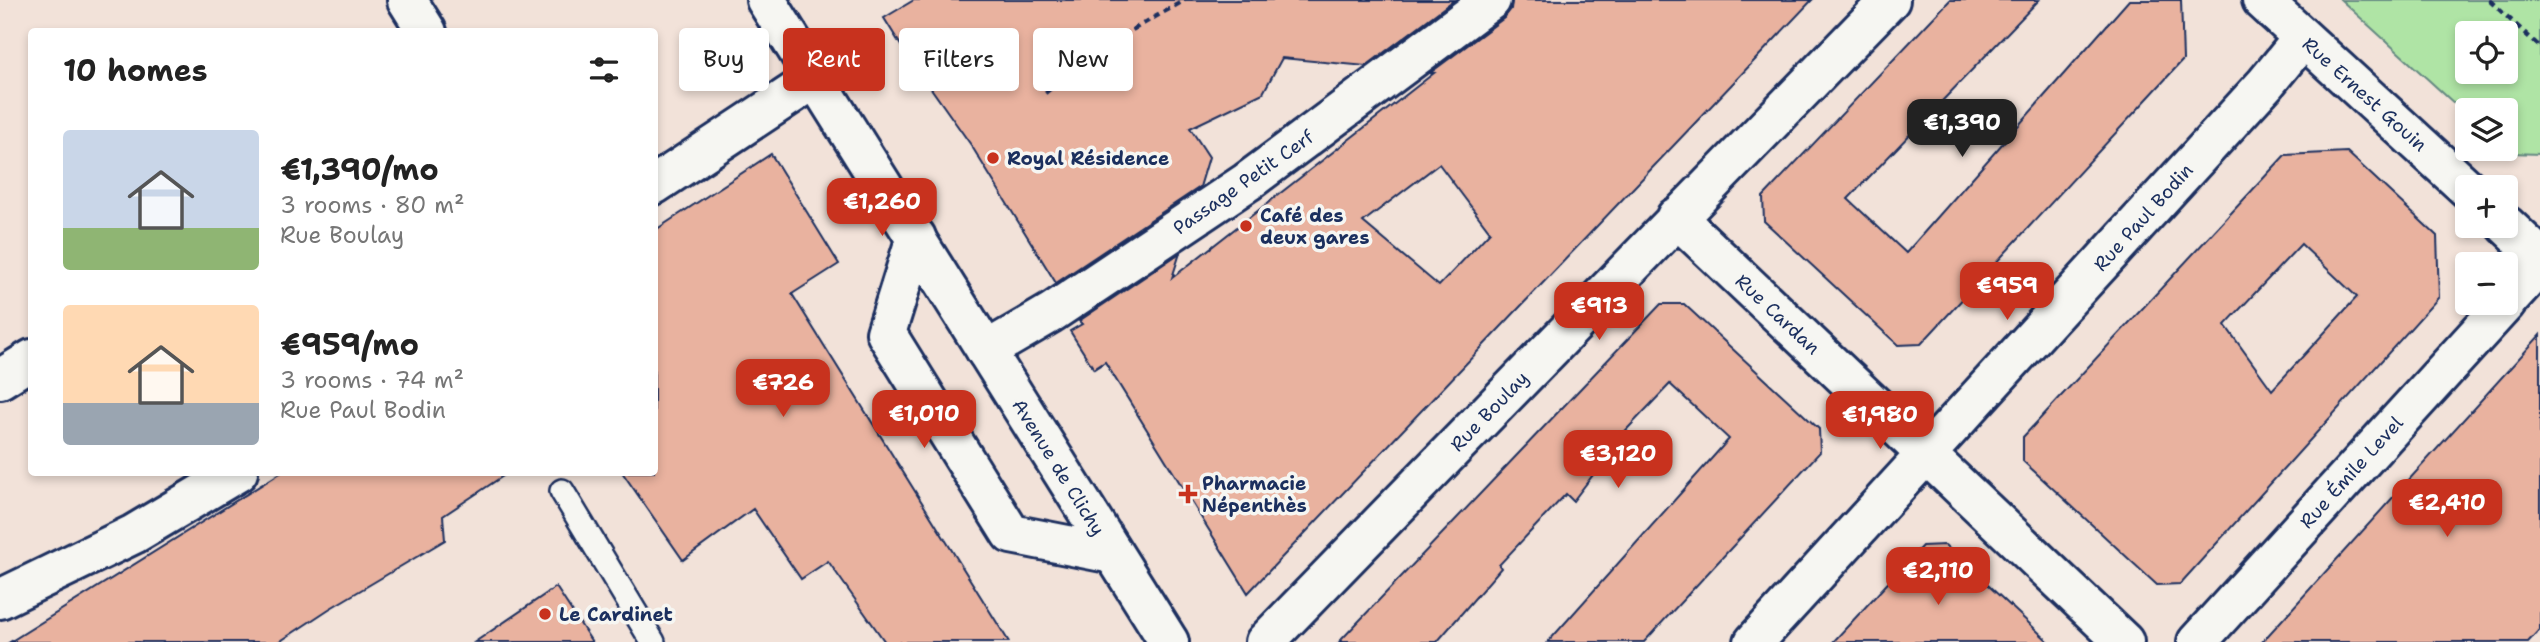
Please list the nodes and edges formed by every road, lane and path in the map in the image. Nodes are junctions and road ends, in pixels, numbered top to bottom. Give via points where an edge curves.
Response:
1 (407, 0) edge
2 (766, 0) edge
3 (1185, 0) edge
4 (1491, 0) edge
5 (1890, 0) edge
6 (2262, 0) edge
7 (2488, 0) edge
8 (424, 28) edge
9 (784, 28) edge
10 (2303, 38) junction
11 (2540, 47) edge
12 (796, 91) edge
13 (824, 91) edge
14 (1045, 93) dead end
15 (2455, 177) edge
16 (658, 182) edge
17 (1676, 217) junction
18 (2518, 236) edge
19 (916, 237) junction
20 (2540, 257) edge
21 (2540, 265) edge
22 (2518, 290) edge
23 (2495, 315) edge
24 (986, 351) junction
25 (28, 362) edge
26 (0, 379) edge
27 (1928, 454) junction
28 (231, 476) edge
29 (562, 491) dead end
30 (1113, 554) junction
31 (0, 599) edge
32 (653, 642) edge
33 (1169, 642) edge
34 (1265, 642) edge
35 (1754, 642) edge
36 (2124, 642) edge
37 (2197, 642) edge

1 - 8 street
2 - 9 street, Avenue de Clichy
3 - 14 path via 1102,47
4 - 24 street, Passage Petit Cerf via 1247,183
5 - 17 street, Rue Boulay
6 - 10 street, Rue Ernest Gouin
7 - 11 path
10 - 15 street, Rue Ernest Gouin
10 - 27 street, Rue Paul Bodin
12 - 16 street
13 - 19 street, Avenue de Clichy
17 - 27 street, Rue Cardan
17 - 34 street, Rue Boulay
18 - 20 street
19 - 24 street, Avenue de Clichy
19 - 30 street, Avenue de Clichy via 886,333 1011,534
21 - 22 street, Rue Émile Level
23 - 37 street, Rue Émile Level
24 - 30 street, Avenue de Clichy
25 - 26 street
27 - 35 street, Rue Paul Bodin
27 - 36 street, Rue Cardan
28 - 31 street via 134,534
29 - 32 lane
30 - 33 street, Avenue de Clichy

